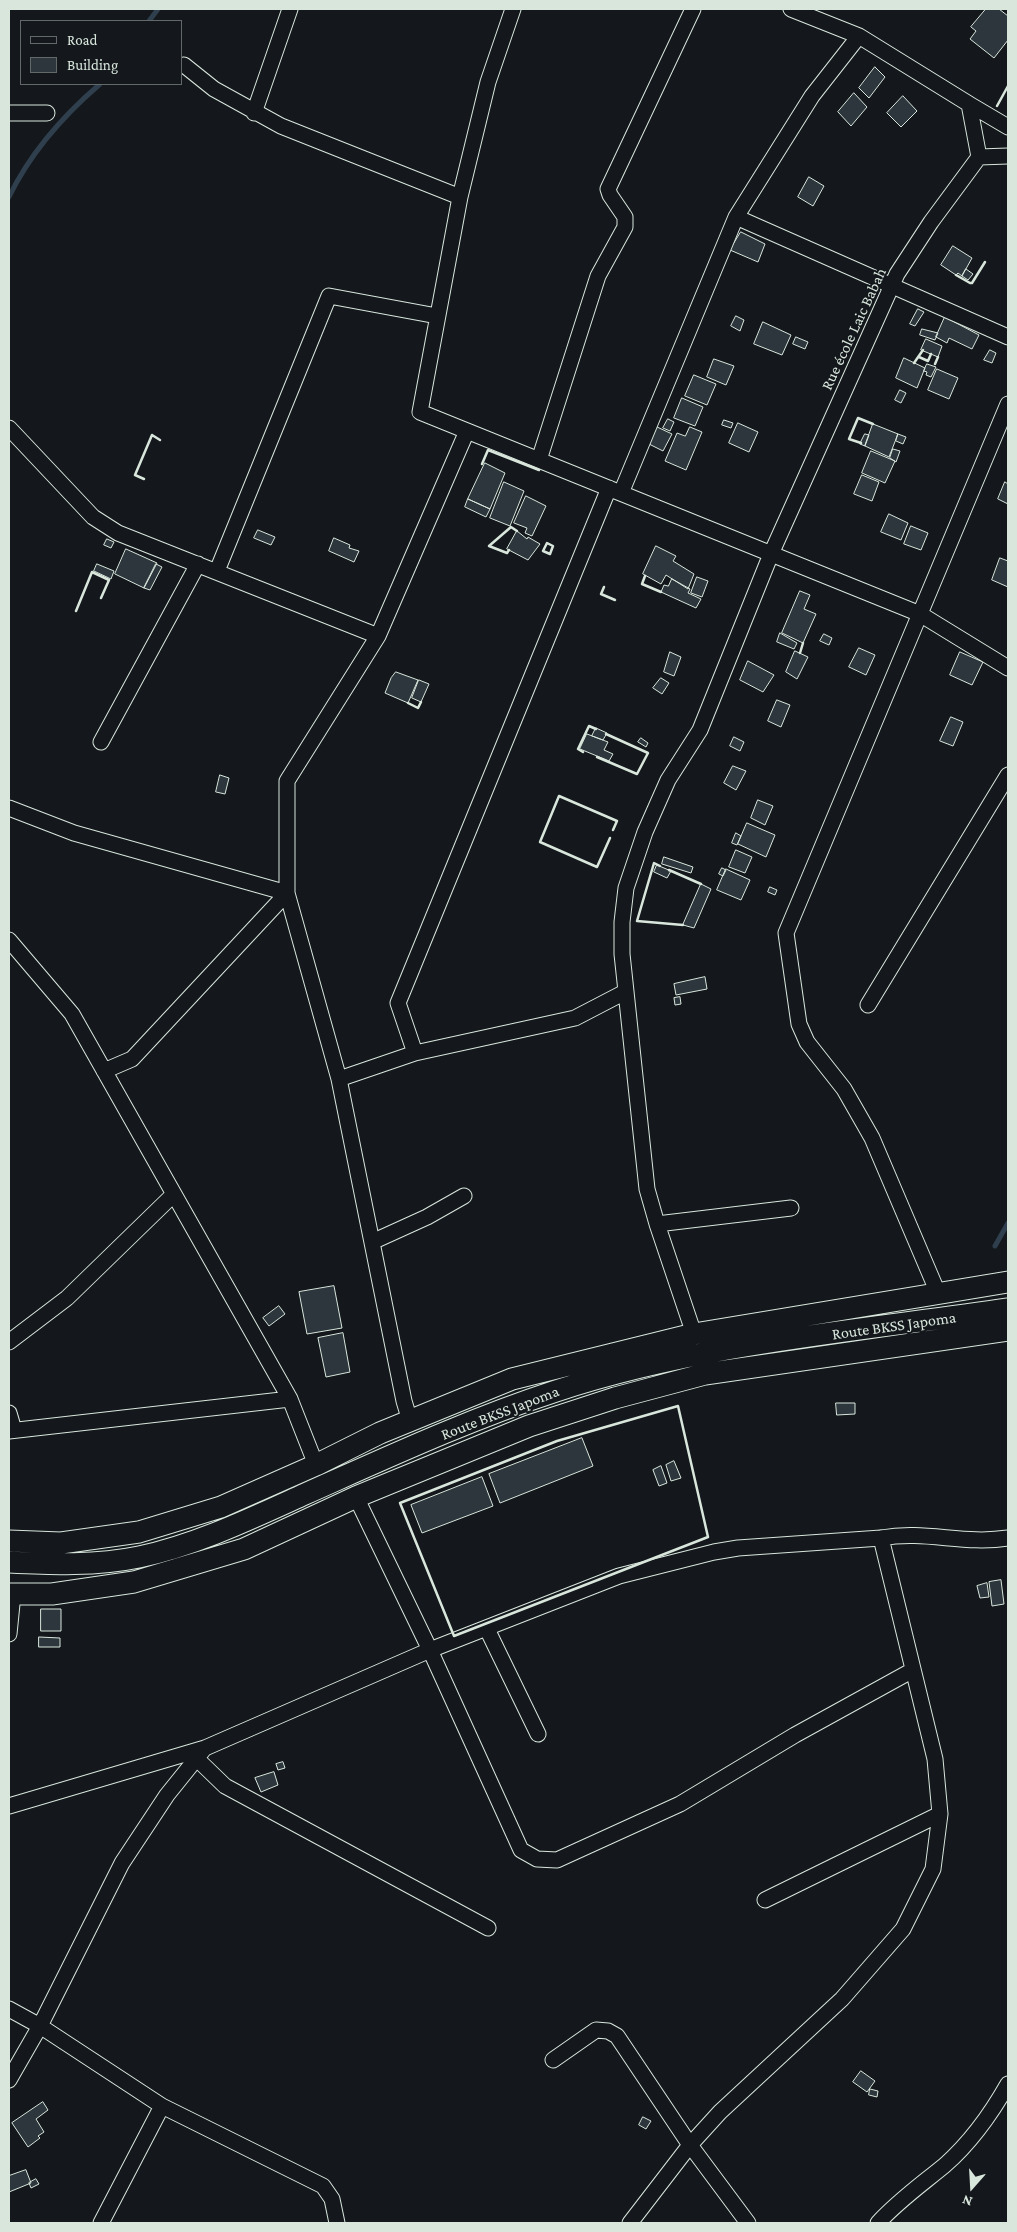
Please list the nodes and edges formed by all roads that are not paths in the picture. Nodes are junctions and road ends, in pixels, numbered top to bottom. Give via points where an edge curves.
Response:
1 (290, 9) edge
2 (513, 9) edge
3 (693, 9) edge
4 (791, 9) edge
5 (859, 36) junction
6 (184, 65) dead end
7 (969, 104) junction
8 (9, 113) edge
9 (47, 113) dead end
10 (254, 113) junction
11 (1008, 127) edge
12 (1008, 156) edge
13 (980, 158) junction
14 (460, 197) junction
15 (736, 217) junction
16 (892, 286) junction
17 (437, 316) junction
18 (1008, 337) edge
19 (1008, 404) edge
20 (9, 428) edge
21 (467, 431) junction
22 (539, 460) junction
23 (615, 491) junction
24 (771, 554) junction
25 (198, 564) junction
26 (217, 571) junction
27 (920, 614) junction
28 (378, 636) junction
29 (1008, 668) edge
30 (101, 742) dead end
31 (1008, 775) edge
32 (9, 808) edge
33 (287, 893) junction
34 (9, 940) edge
35 (625, 992) junction
36 (868, 1005) dead end
37 (414, 1053) junction
38 (104, 1071) junction
39 (339, 1079) junction
40 (173, 1195) junction
41 (464, 1196) dead end
42 (791, 1208) dead end
43 (656, 1224) junction
44 (372, 1242) junction
45 (1008, 1282) edge
46 (938, 1293) junction
47 (1008, 1309) edge
48 (1008, 1330) edge
49 (694, 1334) junction
50 (9, 1342) edge
51 (290, 1398) junction
52 (9, 1413) edge
53 (410, 1421) junction
54 (11, 1430) edge
55 (316, 1465) junction
56 (356, 1496) junction
57 (881, 1538) junction
58 (1008, 1538) edge
59 (9, 1541) edge
60 (9, 1562) edge
61 (11, 1594) edge
62 (487, 1629) junction
63 (9, 1634) edge
64 (430, 1650) junction
65 (913, 1670) junction
66 (538, 1734) dead end
67 (200, 1752) junction
68 (9, 1806) edge
69 (940, 1814) junction
70 (766, 1900) dead end
71 (488, 1928) dead end
72 (9, 2009) edge
73 (40, 2026) junction
74 (553, 2060) dead end
75 (9, 2080) edge
76 (1008, 2084) edge
77 (162, 2106) junction
78 (690, 2145) junction
79 (101, 2223) edge
80 (337, 2223) edge
81 (630, 2223) edge
82 (748, 2223) edge
83 (878, 2223) edge

1 - 10 street
2 - 14 street via 488,82
3 - 22 street via 608,189 625,217 625,227 598,276
4 - 5 street
5 - 7 street
5 - 15 street via 812,96
6 - 10 street via 214,90
7 - 11 street
7 - 13 street
8 - 9 street
10 - 14 street
12 - 13 street
13 - 16 street, Rue école Laic Babah via 931,222
14 - 17 street
15 - 16 street
15 - 23 street
16 - 18 street
16 - 24 street, Rue école Laic Babah
17 - 21 street via 420,412
17 - 26 street via 329,296
19 - 27 street
20 - 25 street via 93,517 118,533
21 - 22 street
21 - 28 street
22 - 23 street
23 - 24 street
23 - 37 street via 398,1003
24 - 27 street
24 - 35 street, Rue école Laic Babah via 700,730 668,780 645,832 626,888 622,922
25 - 26 street
25 - 30 street
26 - 28 street
27 - 29 street
27 - 46 street via 786,933 799,1024 807,1042 844,1090 872,1138
28 - 33 street via 287,781
31 - 36 street
32 - 33 street via 74,833
33 - 38 street via 132,1059
33 - 39 street
34 - 38 street via 72,1014
35 - 37 street via 575,1018
35 - 43 street, Rue école Laic Babah via 647,1189
37 - 39 street
38 - 40 street
39 - 44 street
40 - 50 street via 67,1298
40 - 51 street
41 - 44 street
42 - 43 street
43 - 49 street, Rue école Laic Babah
44 - 53 street
45 - 46 main road
46 - 49 main road
47 - 60 main road, Route BKSS Japoma via 705,1352 630,1369 556,1391 468,1423 219,1532 139,1557 68,1565
48 - 56 main road via 706,1374 615,1398 529,1426
49 - 53 main road via 512,1379
51 - 54 street
51 - 55 street
52 - 54 street
53 - 55 main road
55 - 59 main road via 221,1507 139,1532 61,1543
56 - 61 main road via 244,1549 134,1582 52,1594
56 - 64 street
57 - 58 street via 903,1534 956,1540
57 - 62 street via 714,1552 619,1576
57 - 65 street
61 - 63 street
62 - 64 street
62 - 66 street
64 - 65 street via 521,1850 537,1859 557,1860 680,1804
64 - 67 street
65 - 69 street via 935,1759
67 - 68 street
67 - 71 street via 225,1786
67 - 73 street via 122,1863
69 - 70 street
69 - 78 street via 932,1869 903,1928 842,1999 720,2112
72 - 73 street
73 - 75 street
73 - 77 street
74 - 78 street via 596,2030 617,2036
76 - 83 street via 988,2119 946,2164
77 - 79 street
77 - 80 street via 322,2186 332,2199
78 - 81 street
78 - 82 street

